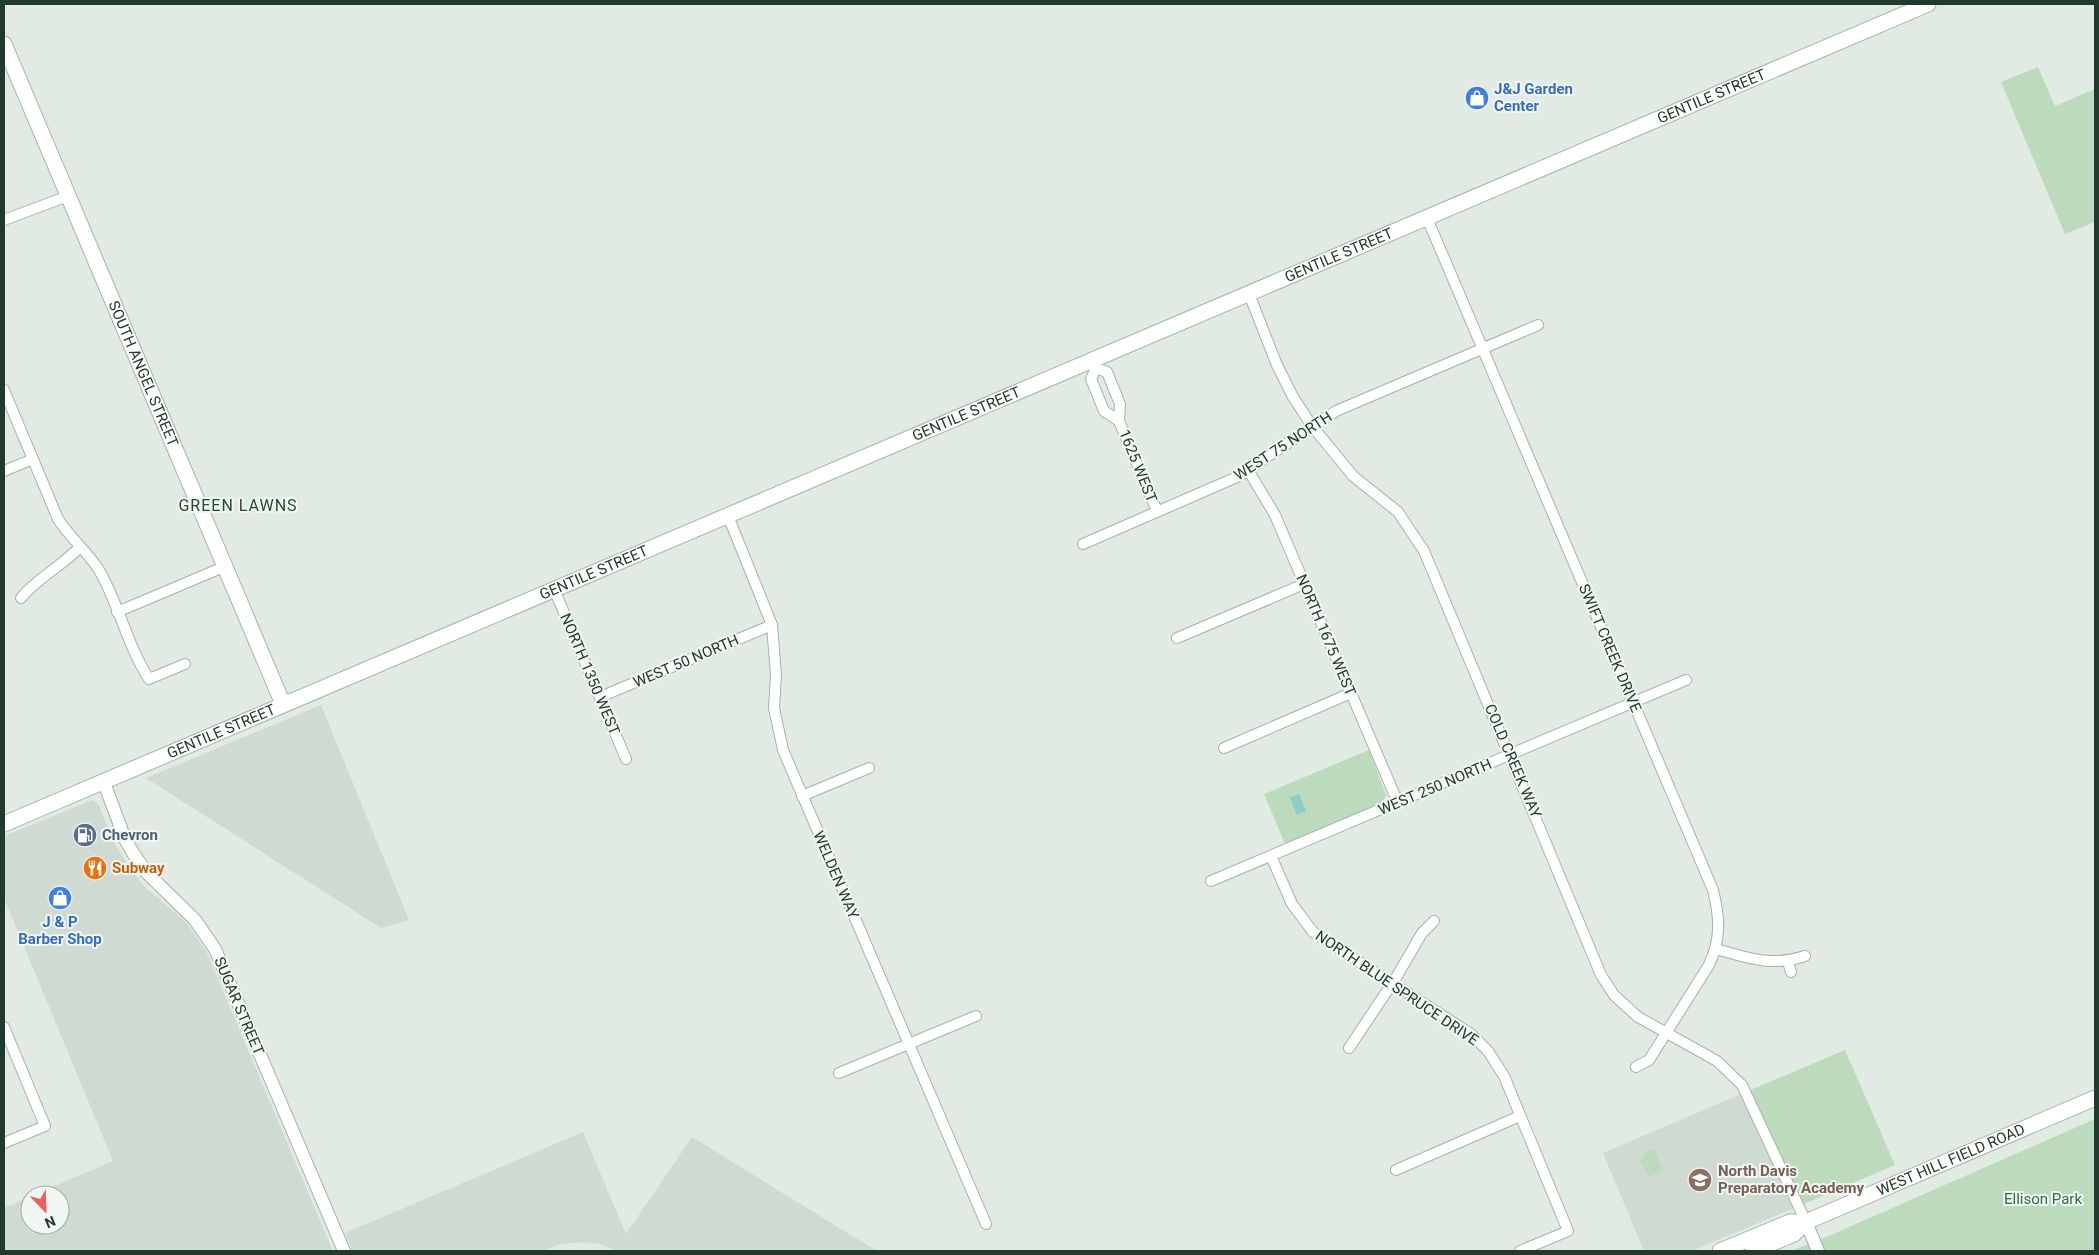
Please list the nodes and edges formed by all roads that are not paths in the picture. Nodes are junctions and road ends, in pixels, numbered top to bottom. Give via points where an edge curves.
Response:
1 (1928, 4) edge
2 (5, 53) edge
3 (68, 196) junction
4 (1427, 218) junction
5 (4, 220) edge
6 (1249, 294) junction
7 (1538, 325) dead end
8 (1483, 349) junction
9 (1095, 364) junction
10 (4, 390) edge
11 (1119, 421) junction
12 (1312, 426) junction
13 (33, 458) junction
14 (1248, 470) junction
15 (4, 471) edge
16 (1157, 511) junction
17 (728, 516) junction
18 (1083, 544) dead end
19 (80, 547) junction
20 (226, 566) junction
21 (1304, 584) junction
22 (554, 589) junction
23 (20, 598) dead end
24 (117, 612) junction
25 (772, 625) junction
26 (1177, 638) dead end
27 (185, 664) dead end
28 (1686, 680) dead end
29 (1351, 694) junction
30 (600, 697) junction
31 (1634, 702) junction
32 (283, 704) junction
33 (1224, 748) dead end
34 (1511, 755) junction
35 (626, 759) dead end
36 (868, 768) dead end
37 (103, 780) junction
38 (802, 796) junction
39 (1398, 803) junction
40 (4, 824) edge
41 (1271, 856) junction
42 (1211, 881) dead end
43 (1434, 921) dead end
44 (1716, 949) junction
45 (1805, 956) dead end
46 (1393, 983) junction
47 (976, 1016) dead end
48 (4, 1027) edge
49 (1666, 1034) junction
50 (909, 1044) junction
51 (1349, 1048) dead end
52 (1636, 1067) dead end
53 (838, 1073) dead end
54 (2095, 1098) edge
55 (1520, 1116) junction
56 (4, 1143) edge
57 (1396, 1170) dead end
58 (1806, 1222) junction
59 (986, 1224) dead end
60 (344, 1251) edge
61 (1520, 1251) edge
62 (1720, 1251) edge
63 (1754, 1251) edge
64 (1818, 1251) edge

1 - 4 main road, GENTILE STREET
2 - 3 main road, SOUTH ANGEL STREET
3 - 5 street
3 - 20 main road, SOUTH ANGEL STREET
4 - 6 main road, GENTILE STREET
4 - 8 street, SWIFT CREEK DRIVE
6 - 9 main road, GENTILE STREET
6 - 12 street, COLD CREEK WAY via 1277,365
7 - 8 street, WEST 75 NORTH
8 - 12 street, WEST 75 NORTH via 1336,411
8 - 31 street, SWIFT CREEK DRIVE
9 - 11 street, 1625 WEST via 1107,372 1120,404
9 - 11 street, 1625 WEST via 1091,379 1104,411
9 - 17 main road, GENTILE STREET
10 - 13 street
11 - 16 street, 1625 WEST
12 - 14 street, WEST 75 NORTH
12 - 34 street, COLD CREEK WAY via 1353,476 1398,512 1424,551
13 - 15 street
13 - 19 street via 58,519
14 - 16 street, WEST 75 NORTH
14 - 21 street, NORTH 1675 WEST via 1275,515
16 - 18 street, WEST 75 NORTH
17 - 22 main road, GENTILE STREET
17 - 25 street, WELDEN WAY
19 - 23 street
19 - 24 street via 100,572
20 - 24 street
20 - 32 main road, SOUTH ANGEL STREET
21 - 26 street
21 - 29 street, NORTH 1675 WEST
22 - 30 street, NORTH 1350 WEST
22 - 32 main road, GENTILE STREET
24 - 27 street via 138,662 149,679
25 - 30 street, WEST 50 NORTH
25 - 38 street, WELDEN WAY via 776,676 774,708 783,750
28 - 31 street, WEST 250 NORTH
29 - 33 street
29 - 39 street, NORTH 1675 WEST
30 - 35 street, NORTH 1350 WEST
31 - 34 street, WEST 250 NORTH
31 - 44 street, SWIFT CREEK DRIVE via 1713,890 1719,929
32 - 37 main road, GENTILE STREET
34 - 39 street, WEST 250 NORTH
34 - 49 street, COLD CREEK WAY via 1601,975 1625,1006
36 - 38 street
37 - 40 main road, GENTILE STREET
37 - 60 street, SUGAR STREET via 133,853 147,873 195,920 215,949
38 - 50 street, WELDEN WAY
39 - 41 street, WEST 250 NORTH
41 - 42 street, WEST 250 NORTH
41 - 46 street, NORTH BLUE SPRUCE DRIVE via 1292,904 1313,932
43 - 46 street via 1422,933
44 - 45 street via 1789,967
44 - 49 street, SWIFT CREEK DRIVE
46 - 51 street
46 - 55 street, NORTH BLUE SPRUCE DRIVE via 1471,1034 1488,1051 1504,1076
47 - 50 street
48 - 56 street via 45,1126
49 - 52 street, SWIFT CREEK DRIVE via 1649,1060
49 - 58 street, COLD CREEK WAY via 1717,1061 1742,1085
50 - 53 street
50 - 59 street, WELDEN WAY
54 - 58 main road, WEST HILL FIELD ROAD
55 - 57 street
55 - 61 street, NORTH BLUE SPRUCE DRIVE via 1568,1231
58 - 62 main road, WEST HILL FIELD ROAD via 1790,1222
58 - 63 main road, WEST HILL FIELD ROAD via 1794,1234
58 - 64 street

